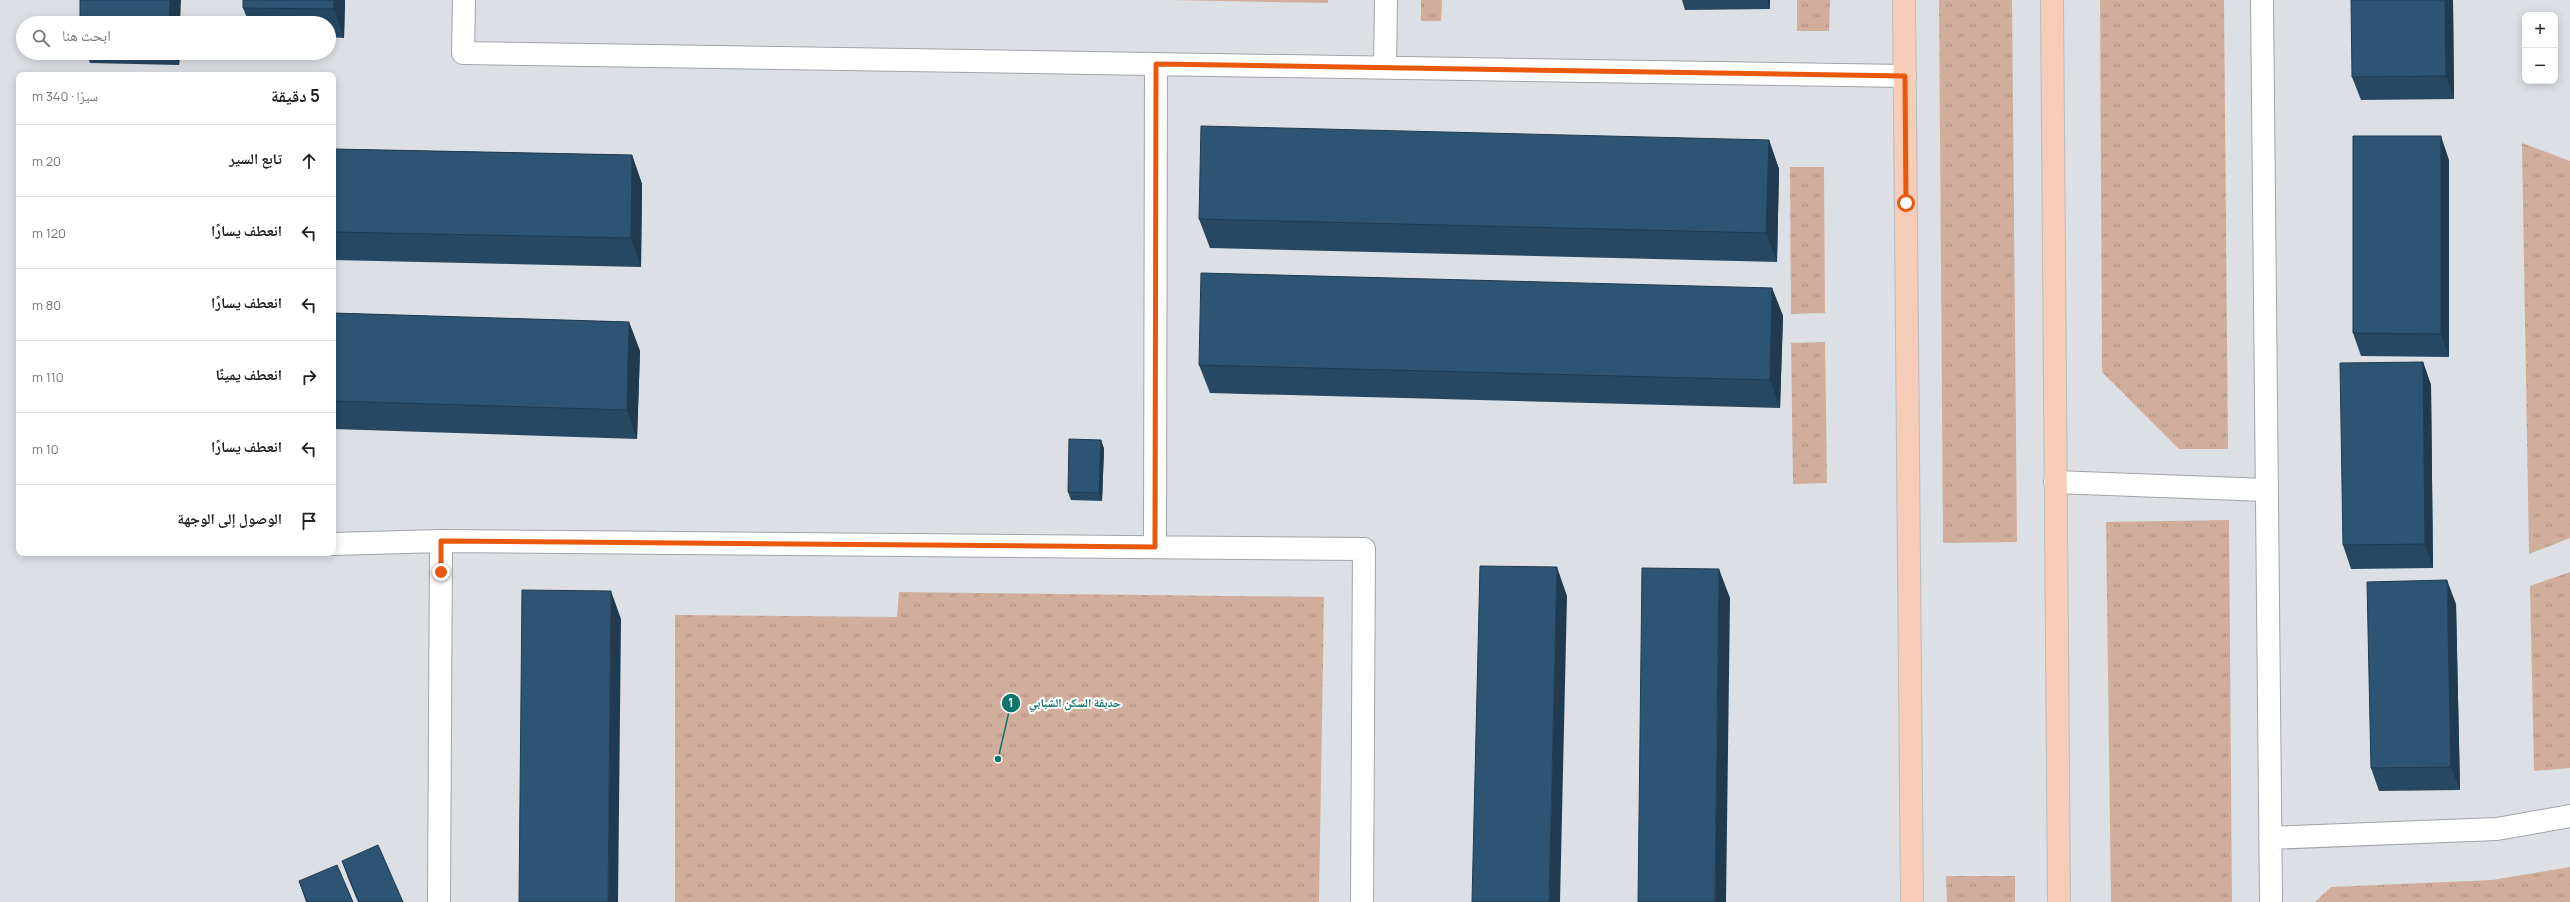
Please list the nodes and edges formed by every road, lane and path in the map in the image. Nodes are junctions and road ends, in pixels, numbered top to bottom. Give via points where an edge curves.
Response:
1 (464, 0) edge
2 (1386, 0) edge
3 (1904, 0) edge
4 (2052, 0) edge
5 (2262, 0) edge
6 (1156, 64) junction
7 (1385, 68) junction
8 (1905, 76) junction
9 (2055, 482) junction
10 (2266, 490) junction
11 (441, 541) junction
12 (336, 544) edge
13 (1155, 547) junction
14 (2570, 816) edge
15 (2270, 838) junction
16 (439, 902) edge
17 (1362, 902) edge
18 (1912, 902) edge
19 (2059, 902) edge
20 (2271, 902) edge

1 - 6 street via 463,52
2 - 7 street
3 - 8 main road
4 - 9 main road
5 - 10 street
6 - 7 street
6 - 13 street
7 - 8 street
8 - 18 main road
9 - 10 street
9 - 19 main road
10 - 15 street
11 - 12 street
11 - 13 street
11 - 16 street
13 - 17 street via 1364,549
14 - 15 street via 2497,828
15 - 20 street

